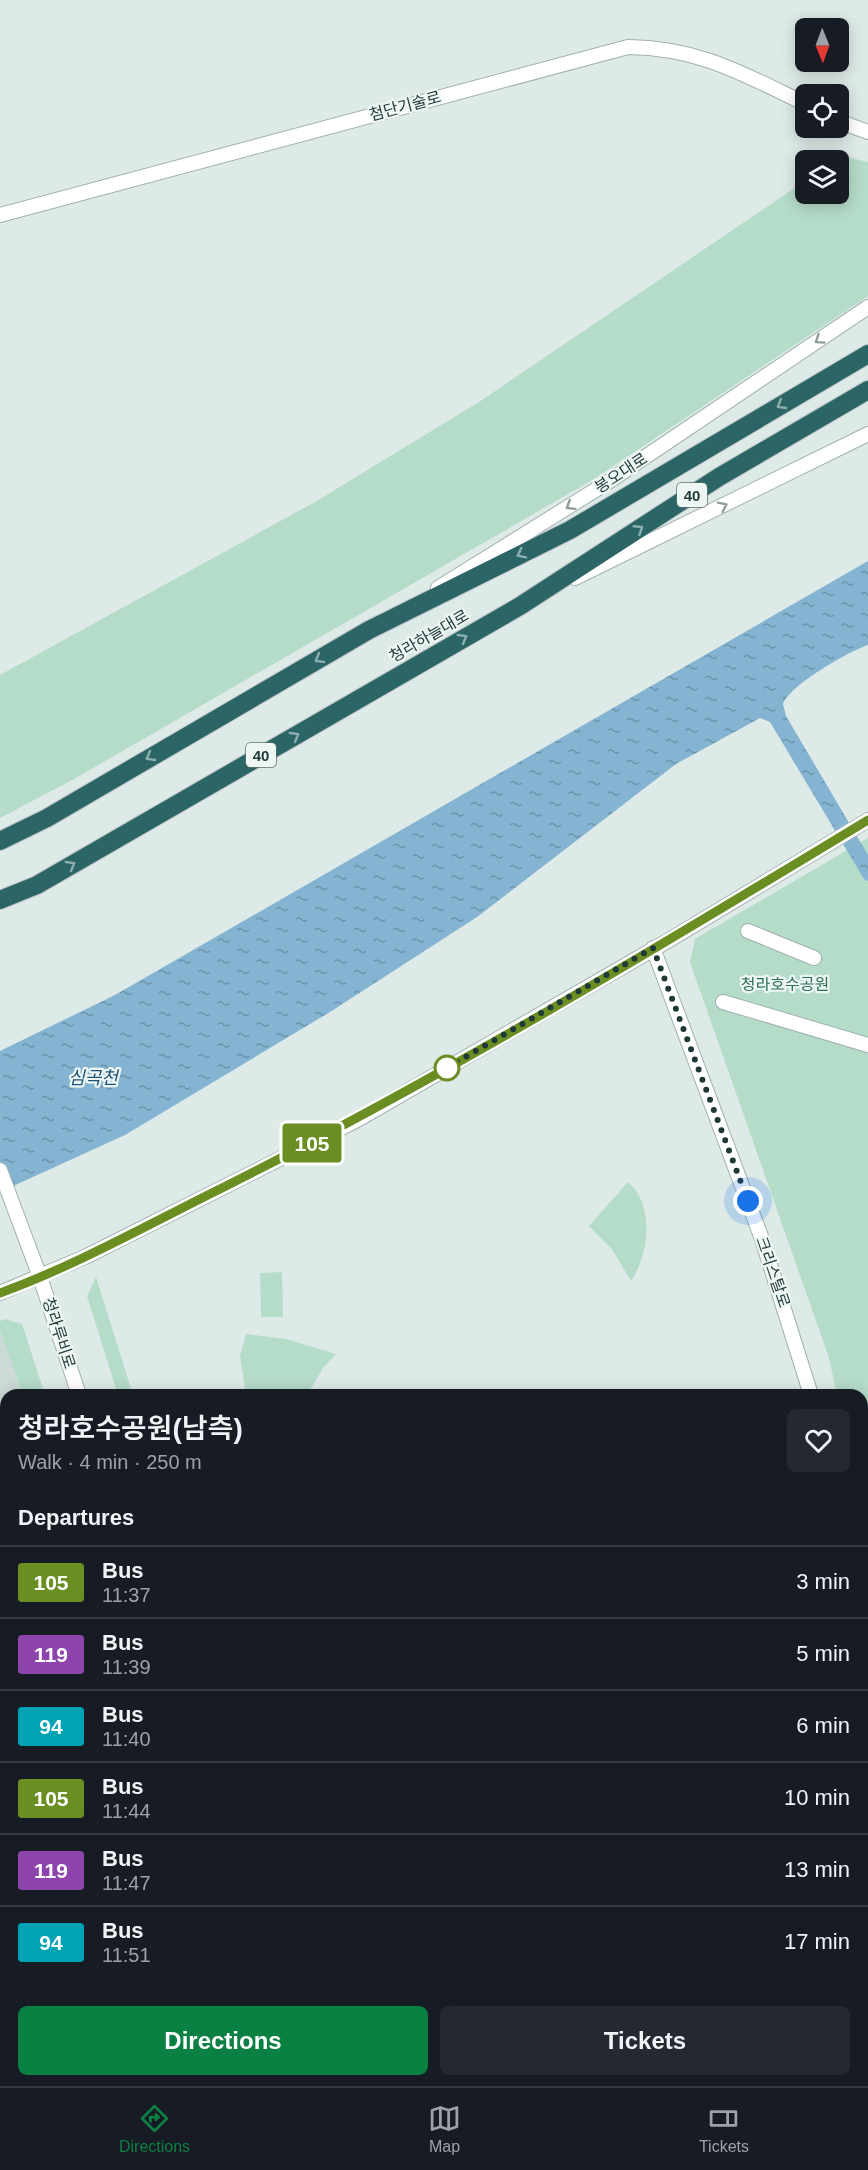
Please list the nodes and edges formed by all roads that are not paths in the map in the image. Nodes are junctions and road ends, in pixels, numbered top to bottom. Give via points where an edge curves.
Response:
1 (795, 99) edge
2 (849, 124) edge
3 (868, 132) edge
4 (0, 215) edge
5 (868, 307) edge
6 (868, 354) edge
7 (868, 390) edge
8 (868, 434) edge
9 (519, 606) junction
10 (369, 630) junction
11 (867, 821) edge
12 (0, 841) edge
13 (37, 885) junction
14 (0, 900) edge
15 (0, 912) edge
16 (748, 931) dead end
17 (653, 948) junction
18 (814, 958) dead end
19 (723, 1002) dead end
20 (868, 1045) edge
21 (0, 1170) edge
22 (40, 1277) junction
23 (0, 1293) edge
24 (77, 1389) edge
25 (809, 1389) edge

1 - 4 street, 첨단기술로 via 708,58 661,48 628,47
2 - 3 street
5 -> 10 street, 봉오대로 / 40 via 605,484
6 -> 10 highway, 청라하늘대로 / 40 via 570,530
9 -> 7 highway, 청라하늘대로 / 40 via 720,477
9 -> 8 street, 40
13 -> 9 highway, 청라하늘대로 / 40
10 -> 12 highway, 청라하늘대로 / 40 via 47,818
11 - 17 street
13 - 14 highway, 청라하늘대로 / 40
13 - 15 highway
16 - 18 street
17 - 22 street via 358,1119
17 - 25 street, 크리스탈로 via 762,1239
19 - 20 street
21 - 22 street, 청라루비로
22 - 23 street
22 - 24 street, 청라루비로

